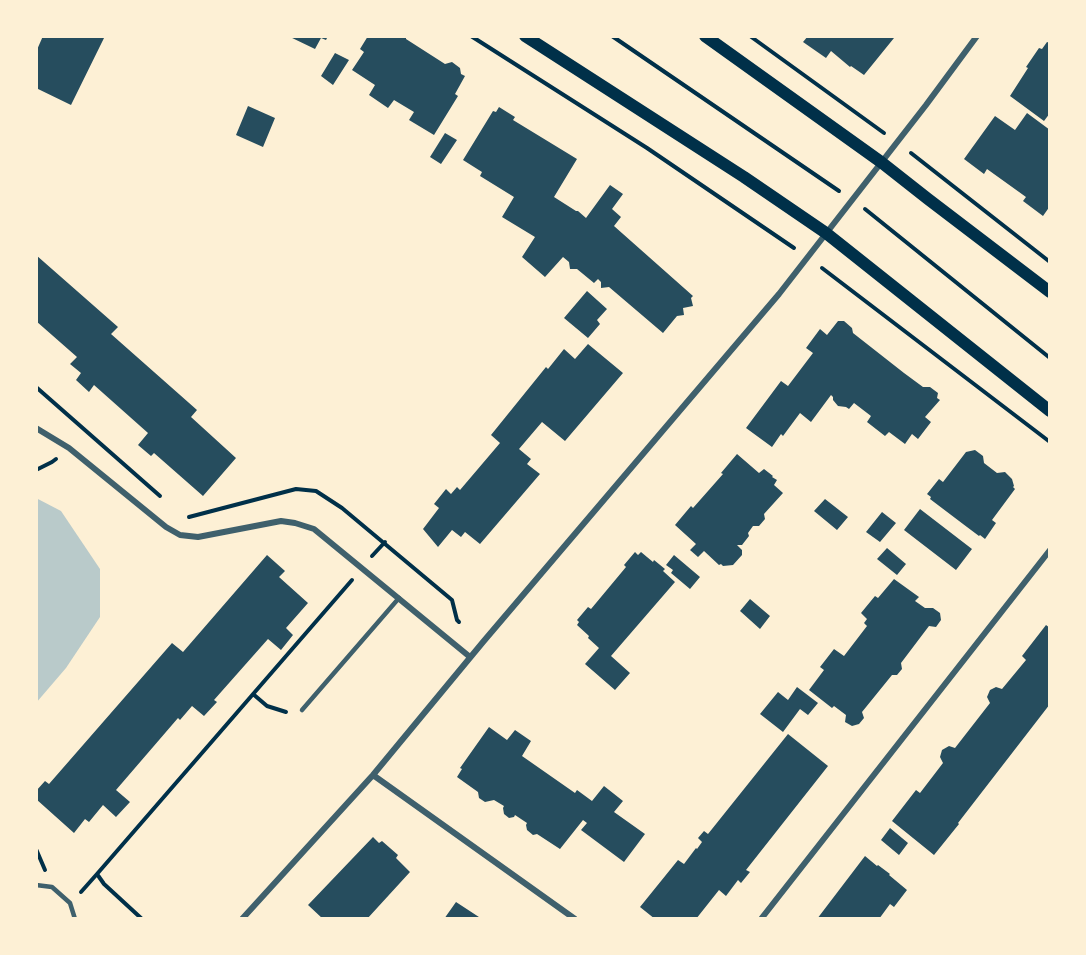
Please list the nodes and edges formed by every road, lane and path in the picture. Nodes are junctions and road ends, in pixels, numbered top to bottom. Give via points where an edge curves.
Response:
1 (471, 36) edge
2 (525, 36) edge
3 (705, 36) edge
4 (977, 36) edge
5 (881, 162) junction
6 (826, 233) junction
7 (808, 257) junction
8 (1050, 292) edge
9 (1050, 411) edge
10 (36, 428) edge
11 (1050, 442) edge
12 (385, 542) dead end
13 (1050, 549) edge
14 (362, 568) junction
15 (399, 598) junction
16 (470, 657) junction
17 (253, 694) junction
18 (302, 710) joint
19 (373, 775) junction
20 (98, 874) junction
21 (36, 885) edge
22 (70, 903) junction
23 (75, 919) edge
24 (142, 919) edge
25 (242, 919) edge
26 (575, 919) edge
27 (761, 919) edge

1 - 7 path
2 - 6 main road
3 - 5 main road
4 - 5 street
5 - 6 street
5 - 8 main road
6 - 7 street
6 - 9 main road
7 - 11 path
7 - 16 street
10 - 14 street via 69,448 180,534 198,537 280,521 295,523 314,529
12 - 14 path
13 - 27 street
14 - 15 street
14 - 17 path
15 - 16 street
15 - 18 lane
16 - 19 street
17 - 18 path via 267,706 285,712
17 - 20 path
19 - 25 street
19 - 26 street
20 - 22 path
20 - 24 path
21 - 22 lane via 52,887
22 - 23 lane

